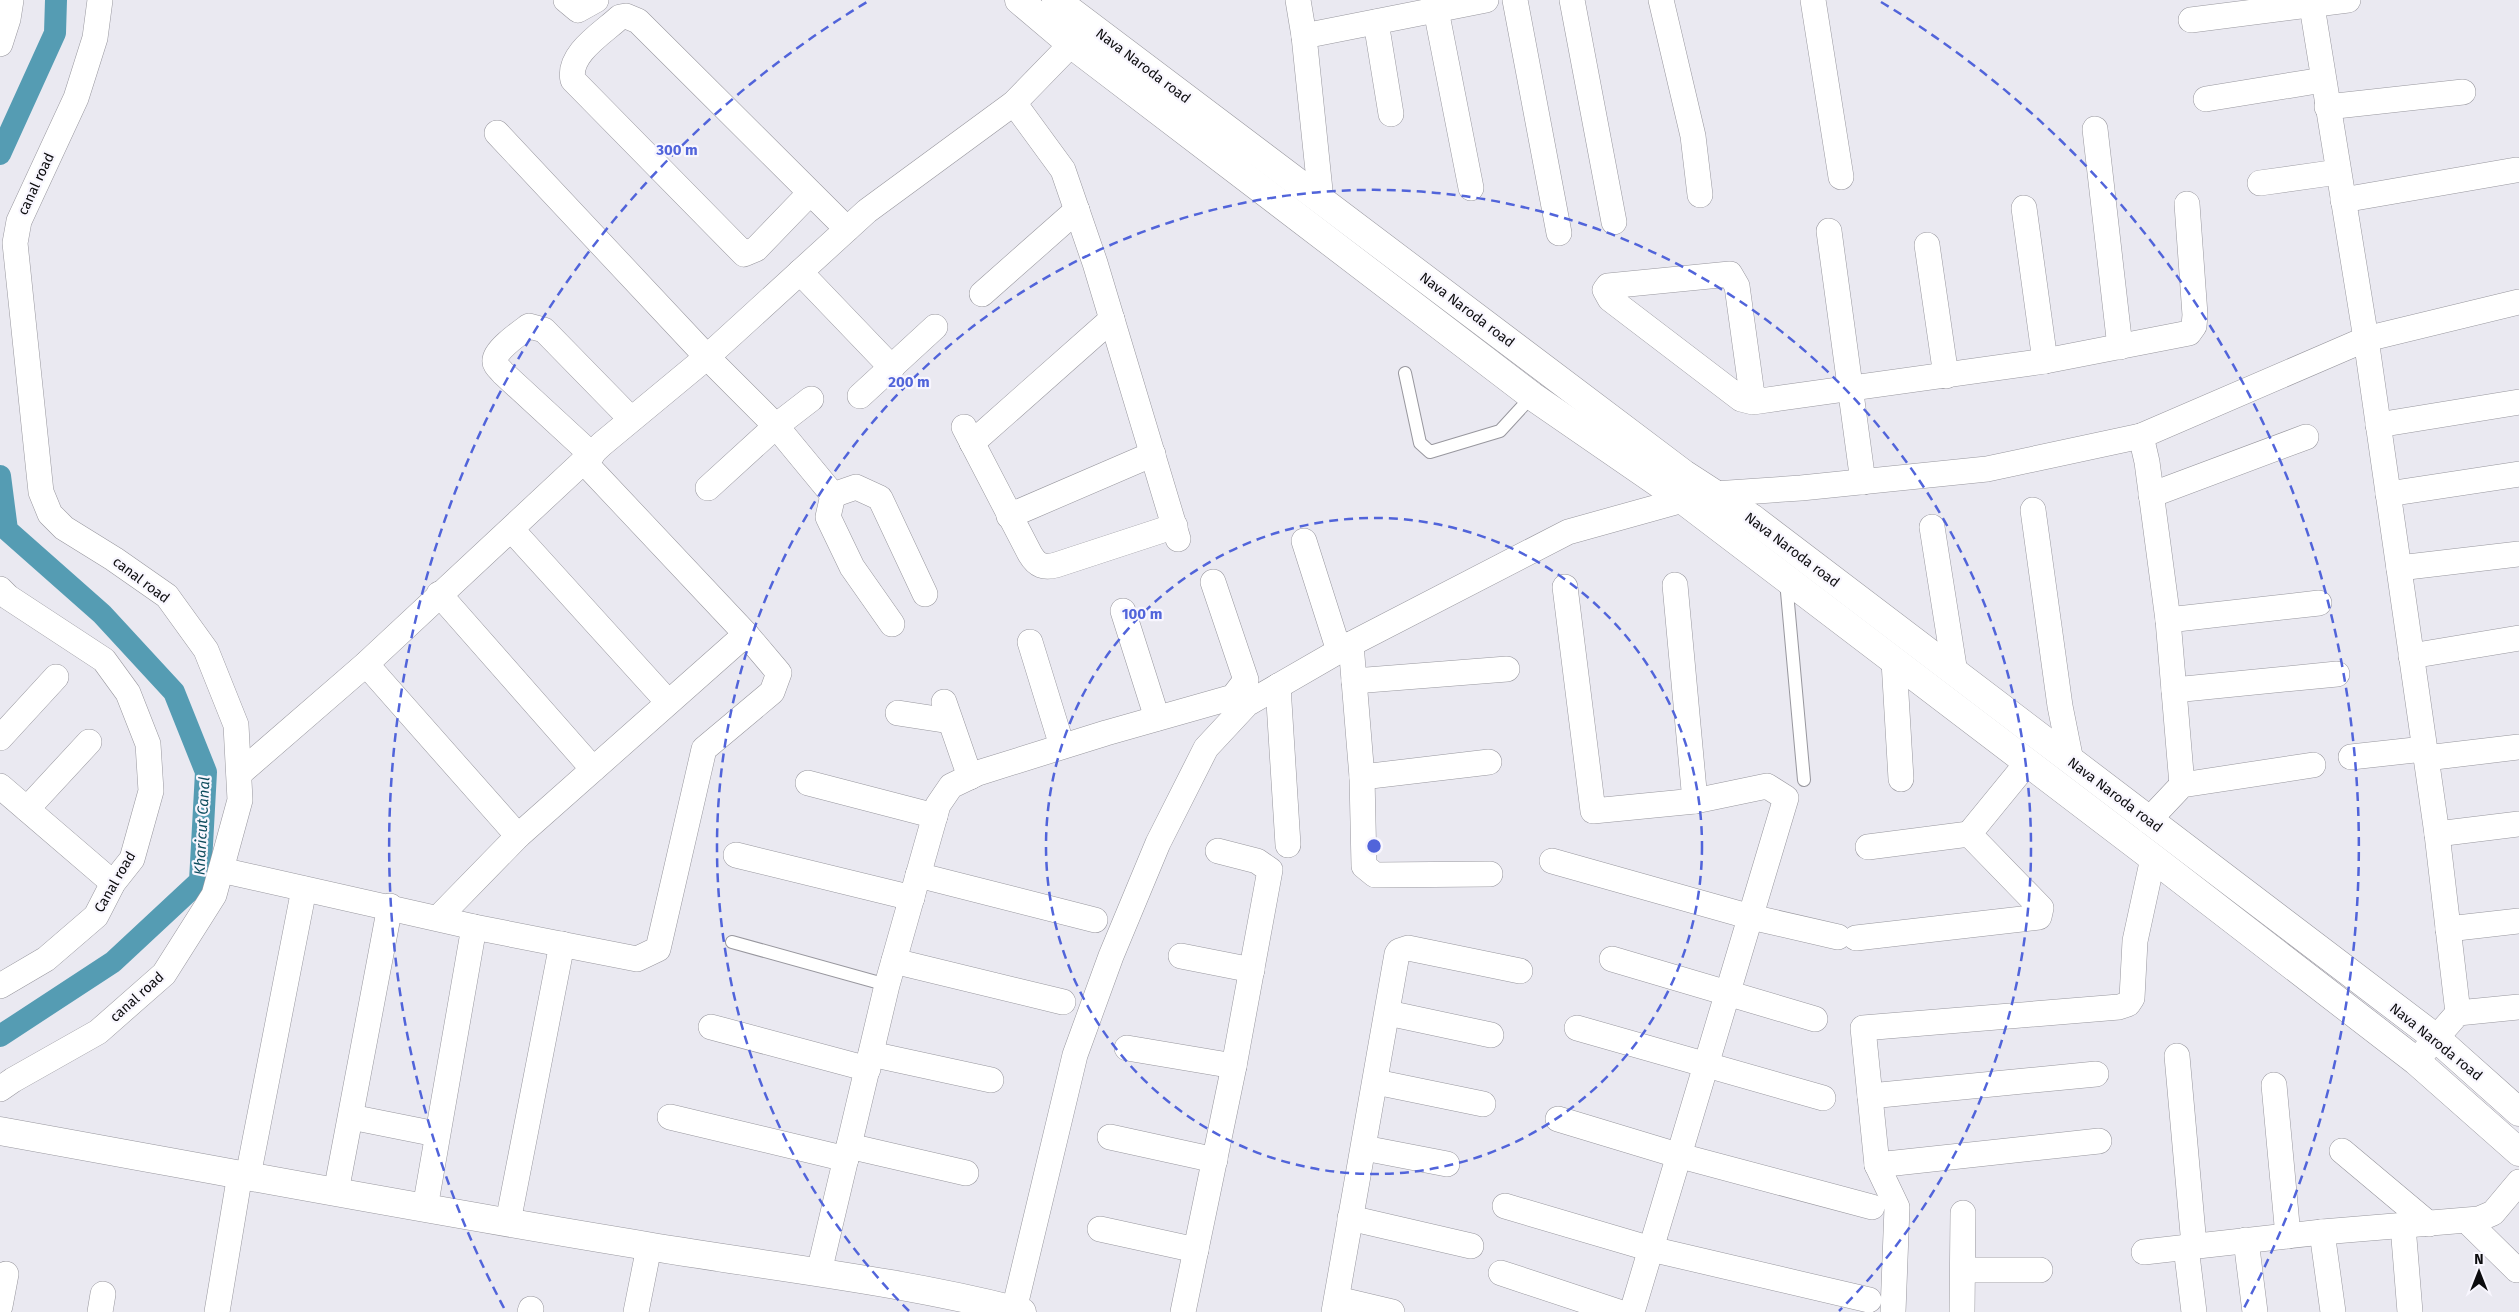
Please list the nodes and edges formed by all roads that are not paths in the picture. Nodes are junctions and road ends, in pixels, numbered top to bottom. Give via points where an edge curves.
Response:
1 (10, 0) edge
2 (100, 0) edge
3 (566, 0) edge
4 (596, 0) edge
5 (1019, 0) edge
6 (1056, 0) edge
7 (1298, 0) edge
8 (1486, 0) edge
9 (1515, 0) edge
10 (1572, 0) edge
11 (1661, 0) edge
12 (1814, 0) edge
13 (2348, 0) edge
14 (2311, 2) edge
15 (1404, 8) edge
16 (1436, 10) junction
17 (2191, 20) dead end
18 (1376, 22) junction
19 (1080, 35) junction
20 (1304, 36) junction
21 (0, 44) edge
22 (2323, 80) junction
23 (2463, 92) dead end
24 (2206, 99) dead end
25 (1014, 102) junction
26 (2327, 106) junction
27 (1391, 114) dead end
28 (2095, 129) dead end
29 (497, 134) dead end
30 (2516, 170) dead end
31 (2338, 172) junction
32 (1840, 177) dead end
33 (2260, 183) dead end
34 (1471, 188) dead end
35 (810, 194) junction
36 (1700, 195) dead end
37 (1321, 200) junction
38 (2343, 200) junction
39 (2187, 204) dead end
40 (2024, 208) dead end
41 (1077, 210) junction
42 (1614, 222) dead end
43 (847, 229) junction
44 (1829, 231) dead end
45 (1559, 233) dead end
46 (1927, 245) dead end
47 (800, 272) junction
48 (982, 294) dead end
49 (2519, 302) edge
50 (1112, 319) junction
51 (935, 327) dead end
52 (2366, 339) junction
53 (2120, 347) junction
54 (707, 357) junction
55 (2045, 361) junction
56 (892, 368) junction
57 (1405, 373) dead end
58 (1946, 376) junction
59 (1850, 389) junction
60 (860, 396) dead end
61 (1532, 396) junction
62 (811, 399) dead end
63 (1753, 402) junction
64 (2519, 402) edge
65 (631, 419) junction
66 (2378, 425) junction
67 (776, 426) junction
68 (2141, 436) junction
69 (2306, 437) dead end
70 (1153, 454) junction
71 (588, 459) junction
72 (2519, 474) edge
73 (1863, 482) junction
74 (708, 488) dead end
75 (1714, 494) junction
76 (2388, 494) junction
77 (833, 495) junction
78 (2151, 495) junction
79 (1683, 500) junction
80 (2033, 510) dead end
81 (1009, 516) junction
82 (1932, 527) dead end
83 (512, 530) junction
84 (1304, 541) dead end
85 (2519, 554) edge
86 (2399, 568) junction
87 (1786, 579) junction
88 (1213, 582) dead end
89 (1675, 585) dead end
90 (1565, 587) dead end
91 (0, 589) edge
92 (439, 594) junction
93 (925, 594) dead end
94 (2319, 603) dead end
95 (1123, 611) dead end
96 (2168, 620) junction
97 (892, 624) dead end
98 (746, 634) junction
99 (2519, 638) edge
100 (1030, 642) dead end
101 (1345, 647) junction
102 (2411, 656) junction
103 (1894, 661) junction
104 (366, 664) junction
105 (1507, 668) dead end
106 (1955, 673) junction
107 (2337, 674) dead end
108 (56, 677) dead end
109 (1354, 680) junction
110 (1278, 686) junction
111 (2174, 690) junction
112 (668, 702) junction
113 (898, 713) dead end
114 (1157, 718) junction
115 (0, 738) edge
116 (88, 742) dead end
117 (1062, 746) junction
118 (2519, 747) edge
119 (2425, 754) junction
120 (2351, 756) dead end
121 (2071, 761) junction
122 (1489, 762) dead end
123 (2027, 763) junction
124 (2313, 765) dead end
125 (593, 769) junction
126 (239, 774) junction
127 (1362, 776) junction
128 (970, 777) junction
129 (1902, 779) dead end
130 (1804, 780) dead end
131 (808, 783) dead end
132 (2182, 785) junction
133 (0, 786) edge
134 (1695, 800) junction
135 (27, 809) junction
136 (935, 816) junction
137 (2148, 820) junction
138 (2519, 824) edge
139 (1969, 834) junction
140 (2437, 834) junction
141 (518, 836) junction
142 (1288, 844) dead end
143 (1868, 848) dead end
144 (1218, 851) dead end
145 (736, 856) dead end
146 (2152, 858) junction
147 (1552, 861) dead end
148 (221, 870) junction
149 (1490, 874) dead end
150 (114, 884) junction
151 (915, 887) junction
152 (304, 889) junction
153 (390, 906) junction
154 (1751, 917) junction
155 (438, 918) junction
156 (1096, 920) dead end
157 (2519, 921) edge
158 (474, 927) junction
159 (2448, 929) junction
160 (732, 942) dead end
161 (562, 944) junction
162 (1181, 956) dead end
163 (1612, 959) dead end
164 (1252, 970) junction
165 (1520, 971) dead end
166 (891, 973) junction
167 (0, 986) edge
168 (1726, 993) junction
169 (1064, 1002) dead end
170 (2519, 1007) edge
171 (1388, 1013) junction
172 (2458, 1013) junction
173 (1815, 1020) dead end
174 (712, 1028) dead end
175 (1577, 1028) dead end
176 (1491, 1036) dead end
177 (2436, 1038) junction
178 (1127, 1048) dead end
179 (2177, 1056) dead end
180 (869, 1061) junction
181 (2416, 1061) junction
182 (1234, 1066) junction
183 (1707, 1066) junction
184 (2096, 1074) dead end
185 (991, 1080) dead end
186 (1376, 1082) junction
187 (2274, 1085) dead end
188 (0, 1090) edge
189 (1870, 1096) junction
190 (1823, 1098) dead end
191 (1483, 1104) dead end
192 (2519, 1112) edge
193 (351, 1117) junction
194 (670, 1117) dead end
195 (1558, 1119) dead end
196 (0, 1131) edge
197 (436, 1134) junction
198 (1110, 1137) dead end
199 (2099, 1141) dead end
200 (1364, 1148) junction
201 (2342, 1151) dead end
202 (2519, 1152) edge
203 (848, 1153) junction
204 (1677, 1155) junction
205 (1215, 1160) junction
206 (1447, 1164) dead end
207 (1877, 1165) junction
208 (966, 1173) dead end
209 (244, 1175) junction
210 (2519, 1182) edge
211 (336, 1192) junction
212 (1505, 1206) dead end
213 (1872, 1207) dead end
214 (425, 1208) junction
215 (1963, 1213) dead end
216 (1350, 1218) junction
217 (2467, 1221) junction
218 (508, 1222) junction
219 (2430, 1224) junction
220 (2403, 1226) junction
221 (1100, 1229) dead end
222 (2322, 1232) junction
223 (2288, 1236) junction
224 (2246, 1240) junction
225 (1471, 1246) dead end
226 (2190, 1246) junction
227 (649, 1247) junction
228 (1651, 1249) junction
229 (1196, 1250) junction
230 (2144, 1252) dead end
231 (1963, 1270) junction
232 (2040, 1270) dead end
233 (2517, 1270) dead end
234 (819, 1272) junction
235 (1501, 1273) dead end
236 (6, 1274) dead end
237 (1870, 1300) dead end
238 (970, 1305) edge
239 (0, 1306) edge
240 (1336, 1306) edge
241 (1018, 1311) edge
242 (217, 1312) edge
243 (636, 1312) edge
244 (1184, 1312) edge
245 (1392, 1312) edge
246 (1619, 1312) edge
247 (1632, 1312) edge
248 (1893, 1312) edge
249 (1962, 1312) edge
250 (2194, 1312) edge
251 (2255, 1312) edge
252 (2333, 1312) edge
253 (2410, 1312) edge

1 - 21 street
2 - 126 street, canal road via 95,38 76,98 19,221 15,243 41,492 50,514 64,528 167,596 206,650 236,724
3 - 4 street via 578,10
5 - 19 street, Nava Naroda road
6 - 19 street, Nava Naroda road
7 - 20 street
8 - 16 street
9 - 45 street
10 - 42 street
11 - 36 street via 1693,136
12 - 32 street
13 - 14 street
14 - 17 street
14 - 22 street
15 - 16 street
15 - 18 street
16 - 34 street
18 - 20 street
18 - 27 street
19 - 25 street
19 - 37 street, Nava Naroda road
19 - 61 street
20 - 37 street
22 - 24 street
22 - 26 street
23 - 26 street
25 - 41 street via 1064,170
25 - 43 street
26 - 31 street
28 - 53 street
29 - 54 street
30 - 38 street
31 - 33 street
31 - 38 street
35 - 35 street via 638,21 626,16 620,18 576,59 571,73 573,80 744,254 756,249
35 - 43 street
37 - 75 street, Nava Naroda road
38 - 52 street
39 - 53 street via 2194,326 2184,335
40 - 55 street
41 - 48 street
41 - 50 street
43 - 47 street
44 - 59 street
46 - 58 street
47 - 54 street
47 - 56 street
49 - 52 street
50 - 70 street
50 - 81 street via 968,435
51 - 56 street
52 - 66 street
52 - 68 street
53 - 55 street
54 - 65 street
54 - 67 street
55 - 58 street
56 - 60 street
57 - 61 lane via 1420,443 1430,452 1500,431
58 - 59 street
59 - 63 street
59 - 73 street
61 - 79 street
62 - 67 street
63 - 63 street via 1741,399 1610,299 1605,290 1608,286 1730,274 1736,286
64 - 66 street
65 - 71 street
65 - 71 street via 544,330 529,326 498,352 496,366
66 - 76 street
67 - 74 street
67 - 77 street
68 - 73 street via 1987,469
68 - 78 street
69 - 78 street
70 - 81 street
70 - 81 street via 1176,532 1048,567 1034,562
71 - 83 street
71 - 98 street
72 - 76 street
73 - 75 street
75 - 79 street
75 - 106 street, Nava Naroda road via 1752,518
76 - 86 street
77 - 93 street via 856,487 880,498
77 - 97 street via 828,517 852,567
78 - 96 street
79 - 87 street
79 - 101 street via 1568,532
80 - 121 street via 2060,706
82 - 106 street
83 - 92 street
83 - 112 street
84 - 101 street
85 - 86 street
86 - 102 street
87 - 103 street
87 - 130 lane
88 - 114 street via 1246,680 1233,697
89 - 134 street
90 - 134 street via 1593,811
91 - 150 street, Canal road via 104,660 128,692 148,744 151,791 132,859
92 - 104 street
92 - 125 street
94 - 96 street
95 - 114 street
96 - 111 street
98 - 112 street
98 - 161 street via 779,672 772,692 704,749 658,949 637,959
99 - 102 street
100 - 117 street
101 - 109 street
101 - 110 street
102 - 119 street
103 - 123 street
103 - 129 street
104 - 126 street
104 - 141 street
105 - 109 street
106 - 121 street, Nava Naroda road
107 - 111 street
108 - 115 street
109 - 127 street
110 - 142 street
110 - 241 street via 1247,704 1206,748 1158,844 1111,956 1075,1055
111 - 132 street
112 - 125 street
113 - 128 street via 947,711
114 - 117 street
116 - 135 street
117 - 128 street
118 - 119 street
119 - 120 street
119 - 140 street
121 - 137 street, Nava Naroda road
122 - 127 street
123 - 139 street
123 - 146 street
124 - 132 street
125 - 141 street
126 - 148 street, canal road via 240,800
127 - 149 street via 1364,866 1376,876
128 - 136 street via 951,786 938,805
131 - 136 street
132 - 137 street
133 - 135 street
134 - 154 street via 1767,786 1786,798
135 - 150 street
136 - 151 street
137 - 177 street, Nava Naroda road
138 - 140 street
139 - 143 street
139 - 154 street via 2041,908 2039,917 1847,937
140 - 159 street
141 - 155 street
144 - 164 street via 1257,860 1270,870
145 - 151 street
146 - 181 street
146 - 189 street via 2135,941 2134,989 2128,1004 2119,1008 1863,1028
147 - 154 street
148 - 152 street
148 - 188 street, canal road via 214,895 164,974 98,1032
150 - 167 street, Canal road via 96,916 46,960
151 - 156 street
151 - 166 street
152 - 153 street
152 - 209 street
153 - 155 street
153 - 193 street
154 - 168 street
155 - 158 street
157 - 159 street
158 - 161 street
158 - 197 street
159 - 172 street
160 - 166 lane
161 - 218 street
162 - 164 street
163 - 168 street
164 - 182 street
165 - 171 street via 1403,949 1397,954
166 - 169 street
166 - 180 street
168 - 173 street
168 - 183 street
170 - 172 street
171 - 176 street
171 - 186 street
172 - 177 street
174 - 180 street
175 - 183 street
177 - 181 street
177 - 192 street, Nava Naroda road
178 - 182 street
179 - 226 street
180 - 185 street
180 - 203 street
181 - 202 street
182 - 205 street
183 - 190 street
183 - 204 street
184 - 189 street
186 - 191 street
186 - 200 street
187 - 223 street
189 - 207 street
193 - 197 street
193 - 211 street
194 - 203 street
195 - 204 street
196 - 209 street
197 - 214 street
198 - 205 street
199 - 207 street
200 - 206 street
200 - 216 street
201 - 219 street
203 - 208 street
203 - 234 street
204 - 213 street
204 - 228 street
205 - 229 street
207 - 248 street via 1897,1207
209 - 211 street
209 - 242 street
210 - 217 street via 2493,1213
211 - 214 street
212 - 228 street
214 - 218 street
215 - 231 street
216 - 225 street
216 - 240 street
217 - 219 street
217 - 233 street
218 - 227 street
219 - 220 street
220 - 222 street
220 - 253 street
221 - 229 street
222 - 223 street
222 - 252 street
223 - 224 street
224 - 226 street
224 - 251 street
226 - 230 street
226 - 250 street
227 - 234 street
227 - 243 street
228 - 237 street
228 - 247 street
229 - 244 street
231 - 232 street
231 - 249 street
234 - 238 street
235 - 246 street
236 - 239 street
238 - 241 street
240 - 245 street

